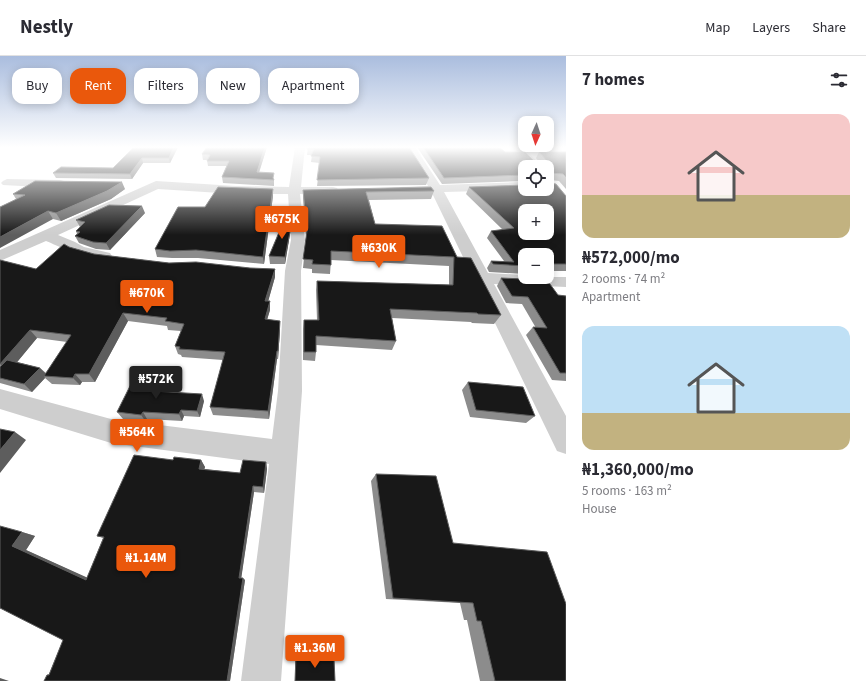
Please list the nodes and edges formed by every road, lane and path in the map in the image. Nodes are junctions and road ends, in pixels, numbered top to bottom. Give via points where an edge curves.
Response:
1 (296, 176) edge
2 (428, 176) edge
3 (7, 183) dead end
4 (68, 184) edge
5 (156, 185) junction
6 (128, 186) dead end
7 (518, 186) edge
8 (436, 190) junction
9 (342, 191) edge
10 (389, 191) edge
11 (294, 192) junction
12 (44, 235) junction
13 (0, 256) edge
14 (118, 258) edge
15 (482, 278) junction
16 (566, 282) edge
17 (0, 399) edge
18 (566, 442) edge
19 (285, 453) junction
20 (261, 681) edge

1 - 11 street
2 - 8 street
3 - 4 street
5 - 6 street
5 - 11 street
5 - 12 street
7 - 8 street
8 - 10 street
8 - 15 street
9 - 11 street
11 - 19 street via 298,240 286,271 290,392
12 - 13 street
12 - 14 street via 70,244 79,251
15 - 16 street
15 - 18 street
17 - 19 street via 111,431
19 - 20 street

